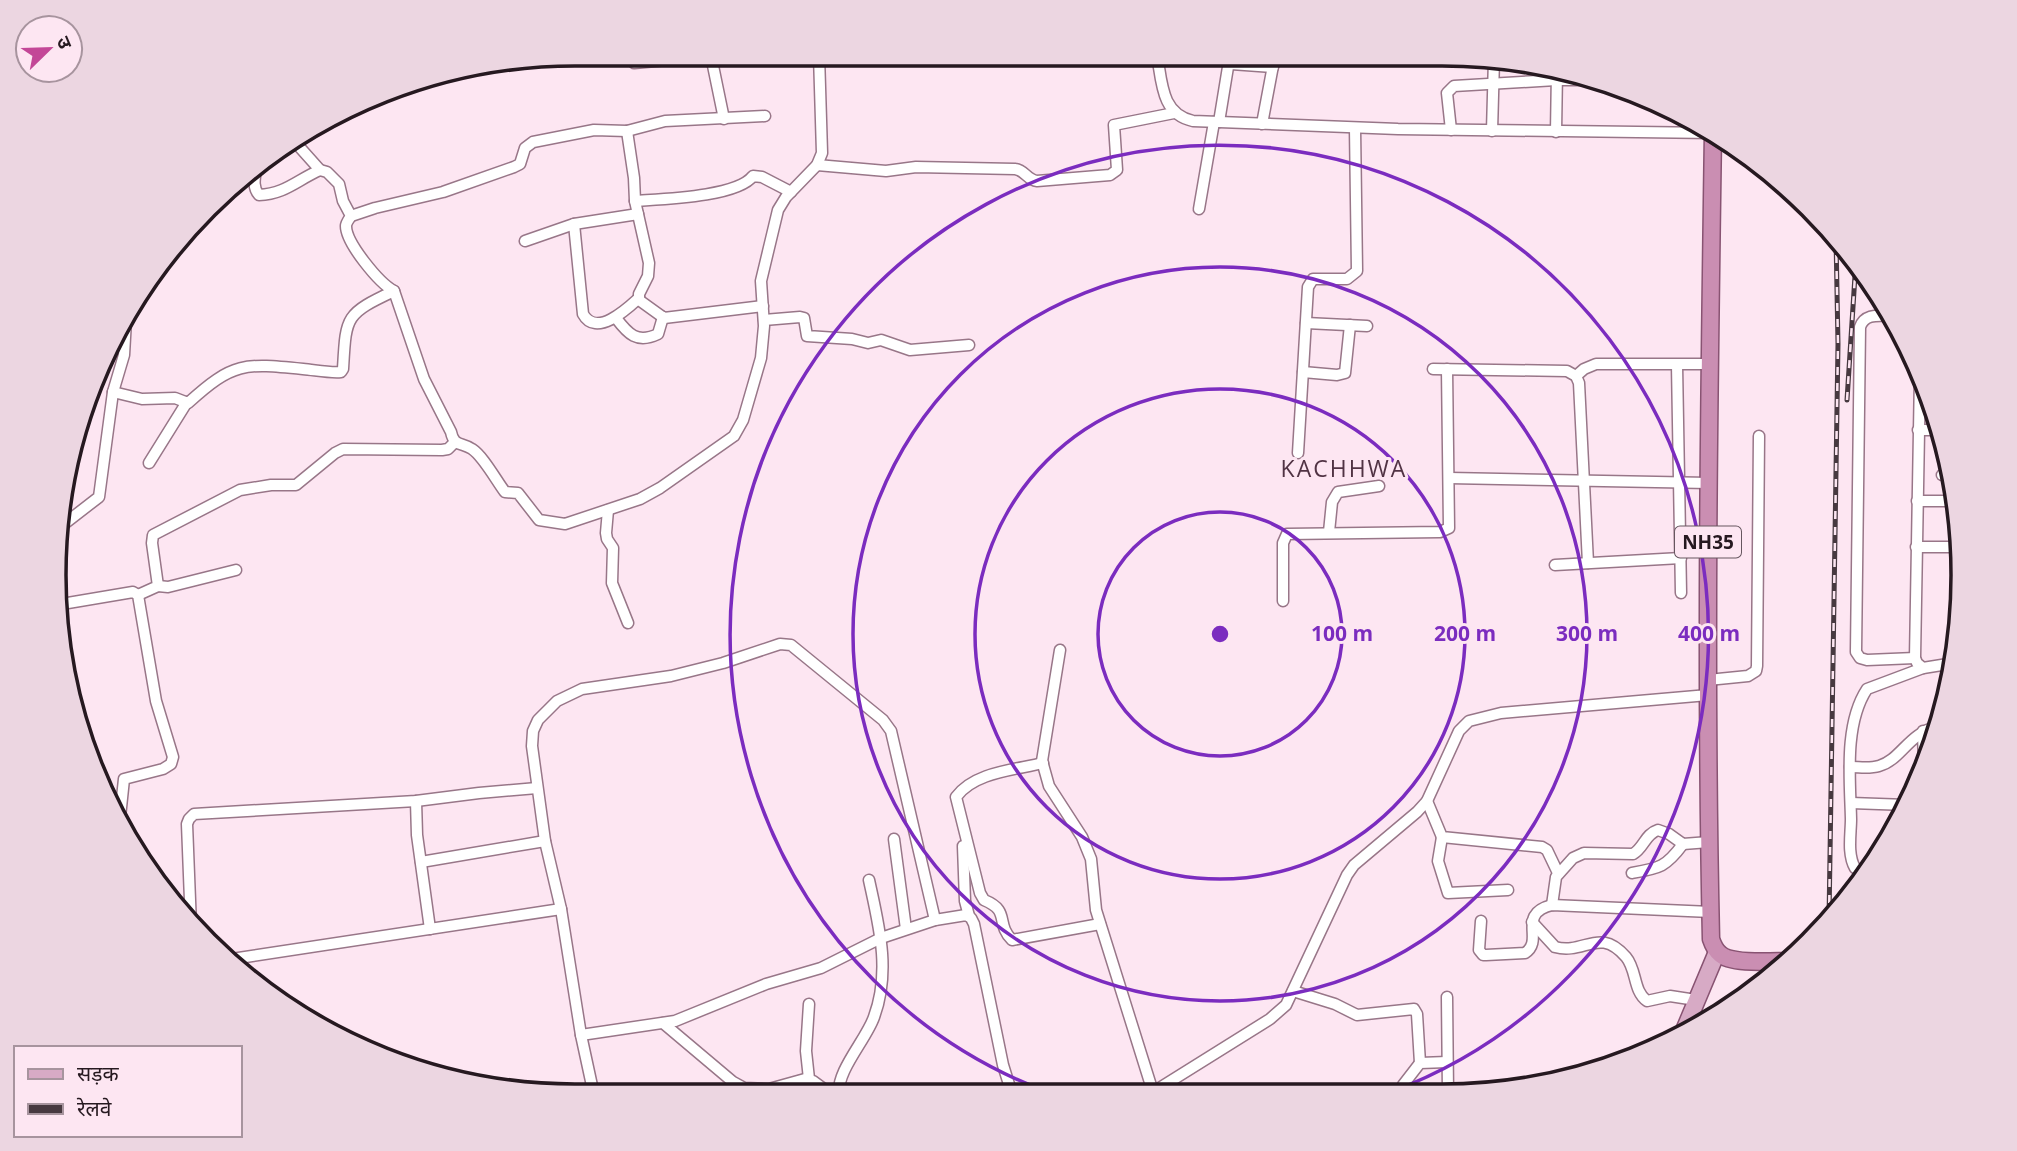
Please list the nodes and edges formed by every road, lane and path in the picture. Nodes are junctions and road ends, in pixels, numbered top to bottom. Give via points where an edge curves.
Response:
1 (713, 66) edge
2 (819, 66) edge
3 (1159, 66) edge
4 (1229, 66) edge
5 (1268, 66) edge
6 (1273, 67) joint
7 (1494, 70) edge
8 (1546, 77) edge
9 (1556, 80) edge
10 (1493, 84) junction
11 (1174, 113) junction
12 (765, 116) dead end
13 (724, 119) junction
14 (1216, 122) junction
15 (1262, 124) junction
16 (1355, 128) junction
17 (1451, 130) junction
18 (627, 131) junction
19 (1492, 131) junction
20 (1556, 132) junction
21 (1691, 132) edge
22 (1713, 145) edge
23 (300, 148) edge
24 (817, 165) junction
25 (320, 170) junction
26 (254, 181) edge
27 (791, 192) junction
28 (635, 201) junction
29 (1199, 209) dead end
30 (638, 214) junction
31 (351, 216) junction
32 (574, 224) junction
33 (525, 241) dead end
34 (394, 291) junction
35 (639, 298) junction
36 (763, 306) junction
37 (1879, 316) edge
38 (663, 317) junction
39 (616, 318) junction
40 (764, 320) junction
41 (1306, 323) junction
42 (1350, 325) junction
43 (1367, 326) dead end
44 (123, 342) edge
45 (969, 345) dead end
46 (1710, 364) junction
47 (1677, 365) junction
48 (1433, 369) dead end
49 (1447, 369) junction
50 (1303, 372) junction
51 (1576, 376) junction
52 (113, 392) junction
53 (1919, 401) edge
54 (187, 402) junction
55 (1918, 429) junction
56 (1928, 429) edge
57 (1759, 436) dead end
58 (455, 442) junction
59 (1298, 453) dead end
60 (149, 463) dead end
61 (1449, 478) junction
62 (1584, 481) junction
63 (1679, 482) junction
64 (1709, 483) junction
65 (1379, 485) dead end
66 (1917, 500) junction
67 (1945, 501) edge
68 (608, 510) junction
69 (70, 519) edge
70 (1329, 533) junction
71 (1916, 547) junction
72 (1949, 547) edge
73 (1681, 558) junction
74 (1588, 563) junction
75 (1555, 565) dead end
76 (236, 570) dead end
77 (158, 586) junction
78 (1681, 593) dead end
79 (138, 595) junction
80 (1283, 601) dead end
81 (68, 603) edge
82 (628, 623) dead end
83 (1060, 650) dead end
84 (1915, 658) junction
85 (1943, 665) edge
86 (1923, 668) junction
87 (1708, 687) junction
88 (1923, 731) joint
89 (1923, 738) edge
90 (1043, 764) junction
91 (1850, 767) junction
92 (537, 788) junction
93 (416, 801) junction
94 (1427, 801) junction
95 (1851, 803) junction
96 (121, 805) edge
97 (1896, 805) edge
98 (962, 824) junction
99 (1441, 837) junction
100 (894, 839) dead end
101 (545, 841) junction
102 (1709, 842) junction
103 (1683, 844) junction
104 (421, 862) junction
105 (1857, 869) edge
106 (1558, 873) junction
107 (1632, 873) dead end
108 (869, 880) dead end
109 (1507, 890) dead end
110 (1552, 905) junction
111 (190, 908) edge
112 (561, 909) junction
113 (1711, 912) junction
114 (969, 916) junction
115 (935, 920) junction
116 (1481, 921) dead end
117 (1532, 922) junction
118 (1100, 924) junction
119 (430, 929) junction
120 (906, 929) junction
121 (881, 938) junction
122 (1717, 952) junction
123 (240, 958) edge
124 (1774, 960) edge
125 (1293, 991) junction
126 (1447, 997) dead end
127 (1696, 1000) junction
128 (809, 1004) dead end
129 (1688, 1020) edge
130 (663, 1023) junction
131 (581, 1035) junction
132 (1447, 1062) junction
133 (1420, 1063) junction
134 (809, 1079) junction
135 (591, 1084) edge
136 (737, 1084) edge
137 (789, 1084) edge
138 (816, 1084) edge
139 (840, 1084) edge
140 (1009, 1084) edge
141 (1149, 1084) edge
142 (1166, 1084) edge
143 (1404, 1084) edge
144 (1448, 1084) edge

1 - 13 street
2 - 24 street via 822,148
3 - 11 street via 1164,94
4 - 14 street
5 - 6 street
6 - 15 street
7 - 10 street
8 - 10 street
9 - 20 street
10 - 17 street via 1450,88
10 - 19 street
11 - 14 street via 1183,119
11 - 24 street via 1114,125 1117,170 1111,175 1037,181 1015,169 916,167 886,171
12 - 13 street
13 - 18 street via 664,121
14 - 15 street
14 - 29 street
15 - 16 street
16 - 17 street
16 - 41 street via 1357,271 1347,279 1310,282
17 - 19 street
18 - 28 street
18 - 31 street via 594,130 533,142 514,167 443,192
19 - 20 street
20 - 21 street
22 - 46 highway, NH35
23 - 25 street
24 - 27 street
25 - 26 street via 288,190 259,195
25 - 31 street via 339,184
27 - 28 street via 753,176 748,182 705,195
27 - 36 street via 778,210 761,275
28 - 30 street
30 - 32 street
30 - 35 street via 649,270
31 - 34 street via 348,233 364,264
32 - 33 street
32 - 39 street via 584,317 592,322
34 - 54 street via 351,316 341,372 245,366 223,374
34 - 58 street via 424,379
35 - 38 street
35 - 39 street
36 - 38 street
36 - 40 street
37 - 84 street via 1871,316 1860,327 1856,652 1867,660
38 - 39 street via 658,334 640,338 628,334
40 - 45 street via 800,317 807,335 868,343 881,340 910,350
40 - 68 street via 761,358 734,436 652,493
41 - 42 street
41 - 50 street
42 - 43 street
42 - 50 street via 1345,373
44 - 52 street
46 - 47 street
46 - 64 highway, NH35
47 - 51 street via 1597,365
47 - 63 street
48 - 49 street
49 - 51 street via 1567,371
49 - 61 street
50 - 59 street
51 - 62 street
52 - 54 street
52 - 69 street via 99,497
53 - 55 street
54 - 60 street
55 - 56 street
55 - 66 street
57 - 87 street via 1756,671
58 - 68 street via 473,449 505,492 518,493 539,520 565,524
58 - 77 street via 442,450 343,449 296,485 254,487 221,498 153,535
61 - 62 street
61 - 70 street via 1450,523 1445,530
62 - 63 street
62 - 74 street
63 - 64 street
63 - 73 street
64 - 87 highway, NH35
65 - 70 street via 1338,492 1332,502
66 - 67 street
66 - 71 street
68 - 82 street via 612,583
70 - 80 street via 1284,537
71 - 72 street
71 - 84 street
73 - 74 street
73 - 78 street
74 - 75 street
76 - 77 street
77 - 79 street
79 - 81 street via 133,592
79 - 96 street via 154,692 173,757 163,769 124,779
83 - 90 street
84 - 86 street
85 - 86 street
86 - 91 street via 1864,692 1854,725
87 - 94 street via 1469,721 1459,731
87 - 102 highway, NH35
88 - 89 street
88 - 91 street via 1883,765
90 - 98 street via 988,776 960,791 955,799
90 - 118 street via 1049,786 1087,848
91 - 95 street
92 - 93 street
92 - 101 street
92 - 115 street via 533,731 557,701 591,687 671,676 786,643 891,731
93 - 104 street
93 - 111 street via 194,814 187,824
94 - 99 street
94 - 125 street via 1347,875
95 - 97 street
95 - 105 street via 1852,863
98 - 114 street
98 - 118 street via 982,897 998,908 1010,939
99 - 106 street via 1542,847
99 - 109 street via 1438,861 1448,893
100 - 120 street
101 - 104 street
101 - 112 street
102 - 103 street
102 - 113 highway, NH35
103 - 106 street via 1658,830 1633,854 1584,853
103 - 107 street via 1663,866
104 - 119 street
106 - 110 street
108 - 121 street
110 - 113 street
110 - 117 street via 1535,912
112 - 119 street
112 - 131 street
113 - 122 highway, NH35 via 1711,939
114 - 115 street
114 - 140 street
115 - 120 street
116 - 117 street via 1479,950 1483,955 1525,954 1532,946
117 - 127 street via 1555,947 1614,944 1630,961 1640,994 1647,1001 1670,996
118 - 141 street
119 - 123 street
120 - 121 street
121 - 130 street via 830,964
121 - 139 street via 884,973 878,1005
122 - 124 highway via 1731,959
122 - 127 main road
125 - 133 street via 1352,1014 1414,1009
125 - 142 street via 1270,1019
126 - 132 street
127 - 129 main road
128 - 134 street
130 - 131 street
130 - 136 street
131 - 135 street
132 - 133 street
132 - 144 street
133 - 143 street
134 - 137 street
134 - 138 street

